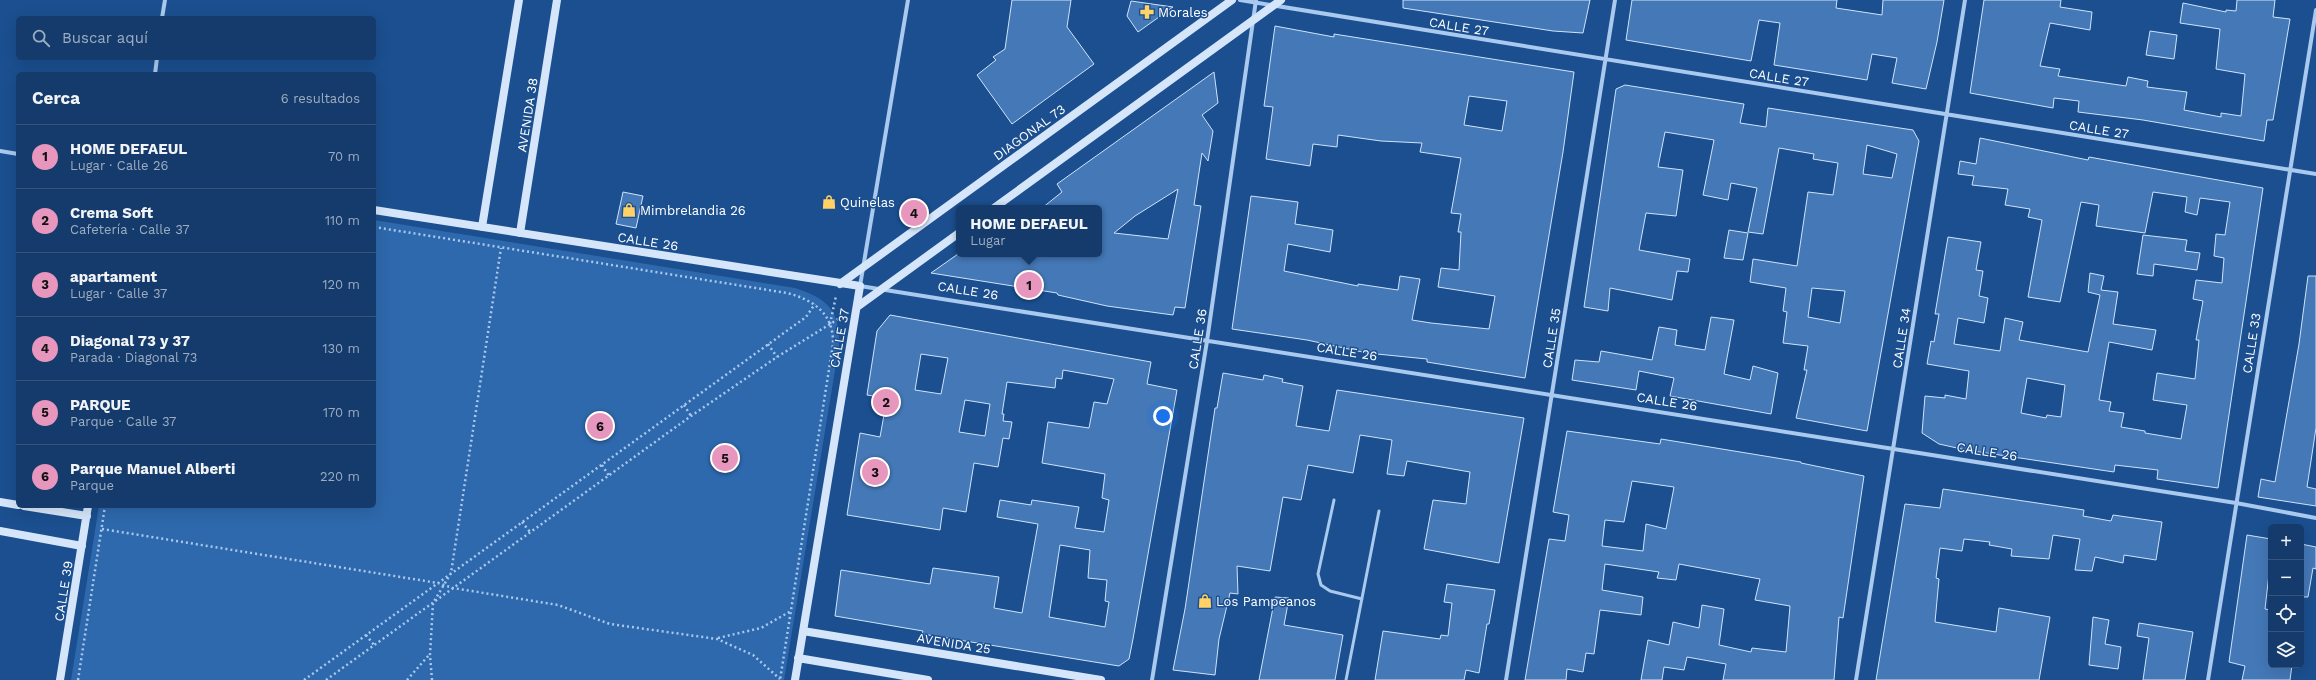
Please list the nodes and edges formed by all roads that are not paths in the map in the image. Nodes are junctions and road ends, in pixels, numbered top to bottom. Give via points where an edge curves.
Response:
1 (165, 0) edge
2 (519, 0) edge
3 (557, 0) edge
4 (908, 0) edge
5 (1232, 0) edge
6 (1240, 0) edge
7 (1281, 0) edge
8 (1615, 0) edge
9 (1965, 0) edge
10 (1255, 1) edge
11 (1273, 6) junction
12 (2316, 10) edge
13 (162, 16) edge
14 (1252, 21) junction
15 (1606, 59) junction
16 (157, 60) edge
17 (155, 72) edge
18 (1947, 114) junction
19 (0, 151) edge
20 (16, 154) edge
21 (2289, 169) junction
22 (2316, 174) edge
23 (998, 205) edge
24 (376, 210) edge
25 (482, 227) junction
26 (520, 233) junction
27 (956, 235) edge
28 (863, 267) junction
29 (840, 284) junction
30 (860, 286) junction
31 (881, 289) junction
32 (857, 307) junction
33 (1207, 341) junction
34 (1552, 395) junction
35 (1893, 449) junction
36 (1334, 500) dead end
37 (0, 502) edge
38 (2236, 503) junction
39 (16, 505) edge
40 (36, 508) edge
41 (88, 508) edge
42 (1380, 511) dead end
43 (86, 516) junction
44 (2316, 518) edge
45 (0, 531) edge
46 (82, 546) junction
47 (1362, 599) junction
48 (803, 631) junction
49 (798, 658) junction
50 (60, 680) edge
51 (795, 680) edge
52 (928, 680) edge
53 (1101, 680) edge
54 (1152, 680) edge
55 (1346, 680) edge
56 (1506, 680) edge
57 (1856, 680) edge
58 (2208, 680) edge

1 - 13 street
2 - 25 main road, AVENIDA 38
3 - 26 main road, AVENIDA 38
4 - 28 street, CALLE 37
5 - 28 main road, DIAGONAL 73
6 - 10 street, CALLE 27
7 - 11 main road
8 - 15 street, CALLE 35
9 - 18 street, CALLE 34
10 - 11 street, CALLE 27
10 - 14 street, CALLE 36
11 - 14 main road
11 - 15 street, CALLE 27
12 - 21 street, CALLE 33
14 - 23 main road
14 - 33 street, CALLE 36
15 - 18 street, CALLE 27
15 - 34 street, CALLE 35
16 - 17 street
18 - 21 street, CALLE 27
18 - 35 street, CALLE 34
19 - 20 street
21 - 22 street, CALLE 27
21 - 38 street, CALLE 33
24 - 25 main road, CALLE 26
25 - 26 main road, CALLE 26
26 - 29 main road, CALLE 26
27 - 31 main road
28 - 29 main road, DIAGONAL 73
28 - 30 street, CALLE 37
29 - 30 main road, CALLE 26
30 - 31 street, CALLE 26
30 - 32 main road, CALLE 37
31 - 32 main road
31 - 33 street, CALLE 26
32 - 48 main road, CALLE 37
33 - 34 street, CALLE 26
33 - 54 street, CALLE 36
34 - 35 street, CALLE 26
34 - 56 street, CALLE 35
35 - 38 street, CALLE 26
35 - 57 street, CALLE 34
36 - 47 lane via 1318,574 1321,585 1330,591
37 - 39 main road
38 - 44 street, CALLE 26
38 - 58 street, CALLE 33
40 - 43 main road
41 - 43 main road, CALLE 39
42 - 47 lane
43 - 46 main road, CALLE 39
45 - 46 main road
46 - 50 main road, CALLE 39
47 - 55 lane
48 - 49 main road, CALLE 37
48 - 53 main road, AVENIDA 25
49 - 51 main road, CALLE 37
49 - 52 main road

